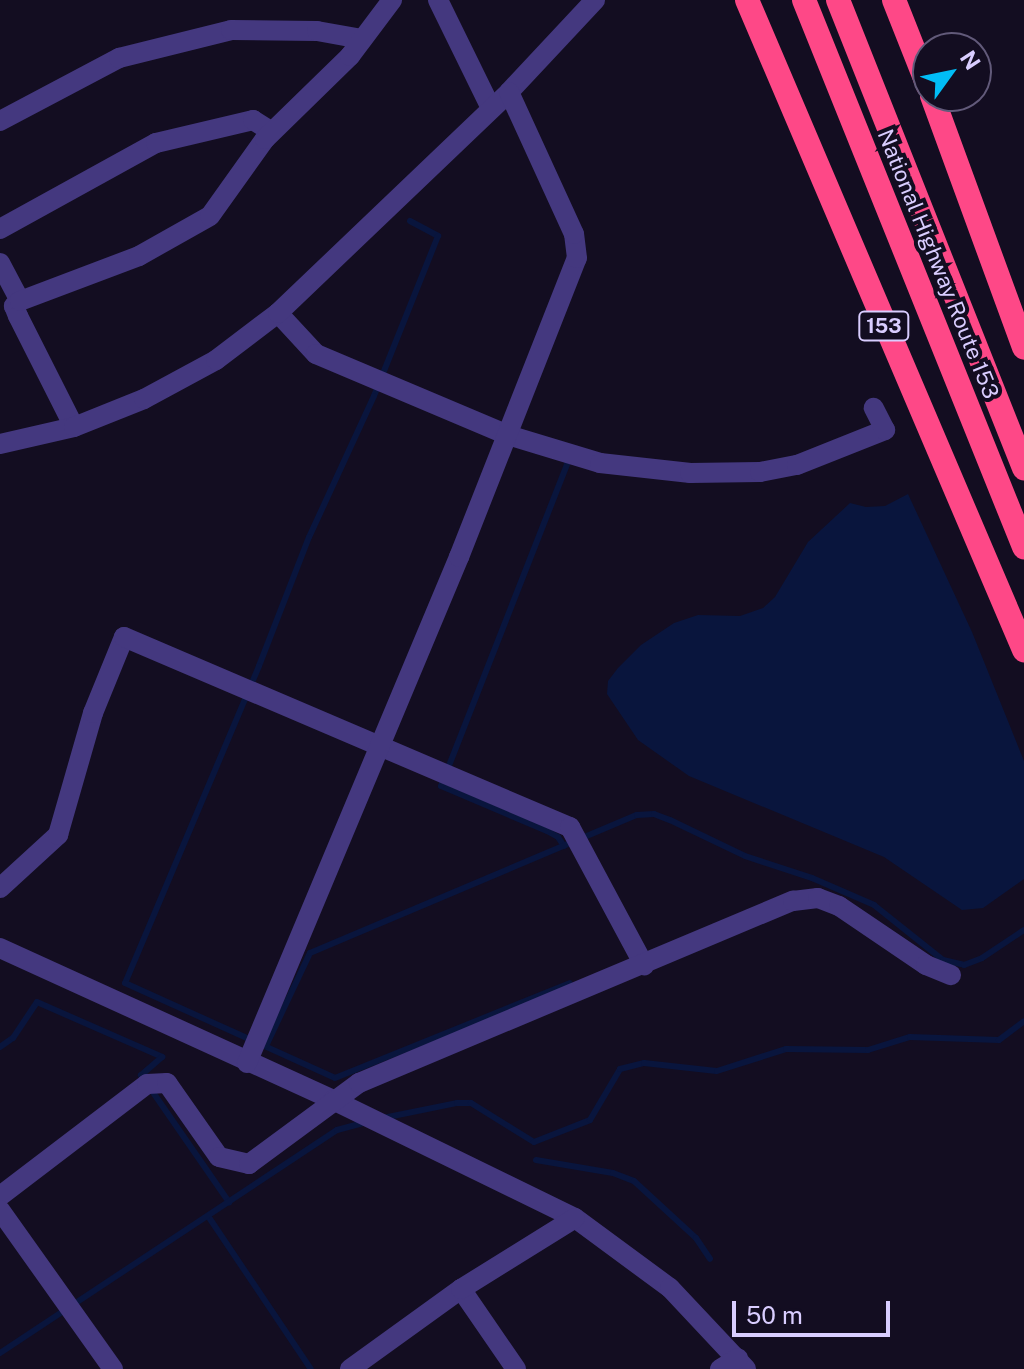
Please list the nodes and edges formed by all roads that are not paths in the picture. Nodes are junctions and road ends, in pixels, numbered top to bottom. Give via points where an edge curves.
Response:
1 (392, 0) edge
2 (438, 0) edge
3 (595, 0) edge
4 (747, 0) edge
5 (804, 0) edge
6 (838, 0) edge
7 (894, 0) edge
8 (362, 39) junction
9 (912, 46) edge
10 (509, 92) junction
11 (491, 108) junction
12 (938, 112) edge
13 (0, 121) edge
14 (272, 132) junction
15 (0, 229) edge
16 (0, 263) edge
17 (20, 301) junction
18 (278, 313) junction
19 (1024, 348) edge
20 (874, 408) dead end
21 (74, 427) junction
22 (508, 435) junction
23 (0, 444) edge
24 (1024, 468) edge
25 (1024, 547) edge
26 (1024, 650) edge
27 (377, 746) junction
28 (0, 888) edge
29 (1, 951) edge
30 (644, 965) junction
31 (951, 975) dead end
32 (247, 1063) junction
33 (333, 1100) junction
34 (0, 1196) edge
35 (0, 1210) edge
36 (575, 1218) junction
37 (461, 1289) junction
38 (735, 1365) edge
39 (113, 1369) edge
40 (350, 1369) edge
41 (516, 1369) edge

1 - 8 street
2 - 11 street
3 - 10 street
4 - 26 highway, 153
5 - 25 highway, National Highway Route 153 / 153
6 - 24 highway, National Highway Route 153
7 - 9 highway
8 - 13 street via 317,31 231,30 119,58
8 - 14 street
10 - 11 street
10 - 22 street via 574,234 577,258
11 - 18 street
12 - 19 highway
14 - 15 street via 253,120 156,143
14 - 17 street via 210,216 139,256
16 - 17 street
17 - 21 street via 14,306 18,316
18 - 21 street via 216,360 144,399
18 - 22 street via 316,354
20 - 22 street via 885,430 797,465 760,472 690,473 600,463
21 - 23 street
22 - 27 street
27 - 28 street via 124,637 93,713 58,835
27 - 30 street via 570,827
27 - 32 street
29 - 32 street
30 - 31 street via 793,901 818,898
30 - 33 street via 359,1083
32 - 33 street
33 - 34 street via 249,1164 219,1157 167,1083 147,1084
33 - 36 street
35 - 39 street
36 - 37 street
36 - 38 street via 670,1288
37 - 40 street
37 - 41 street

